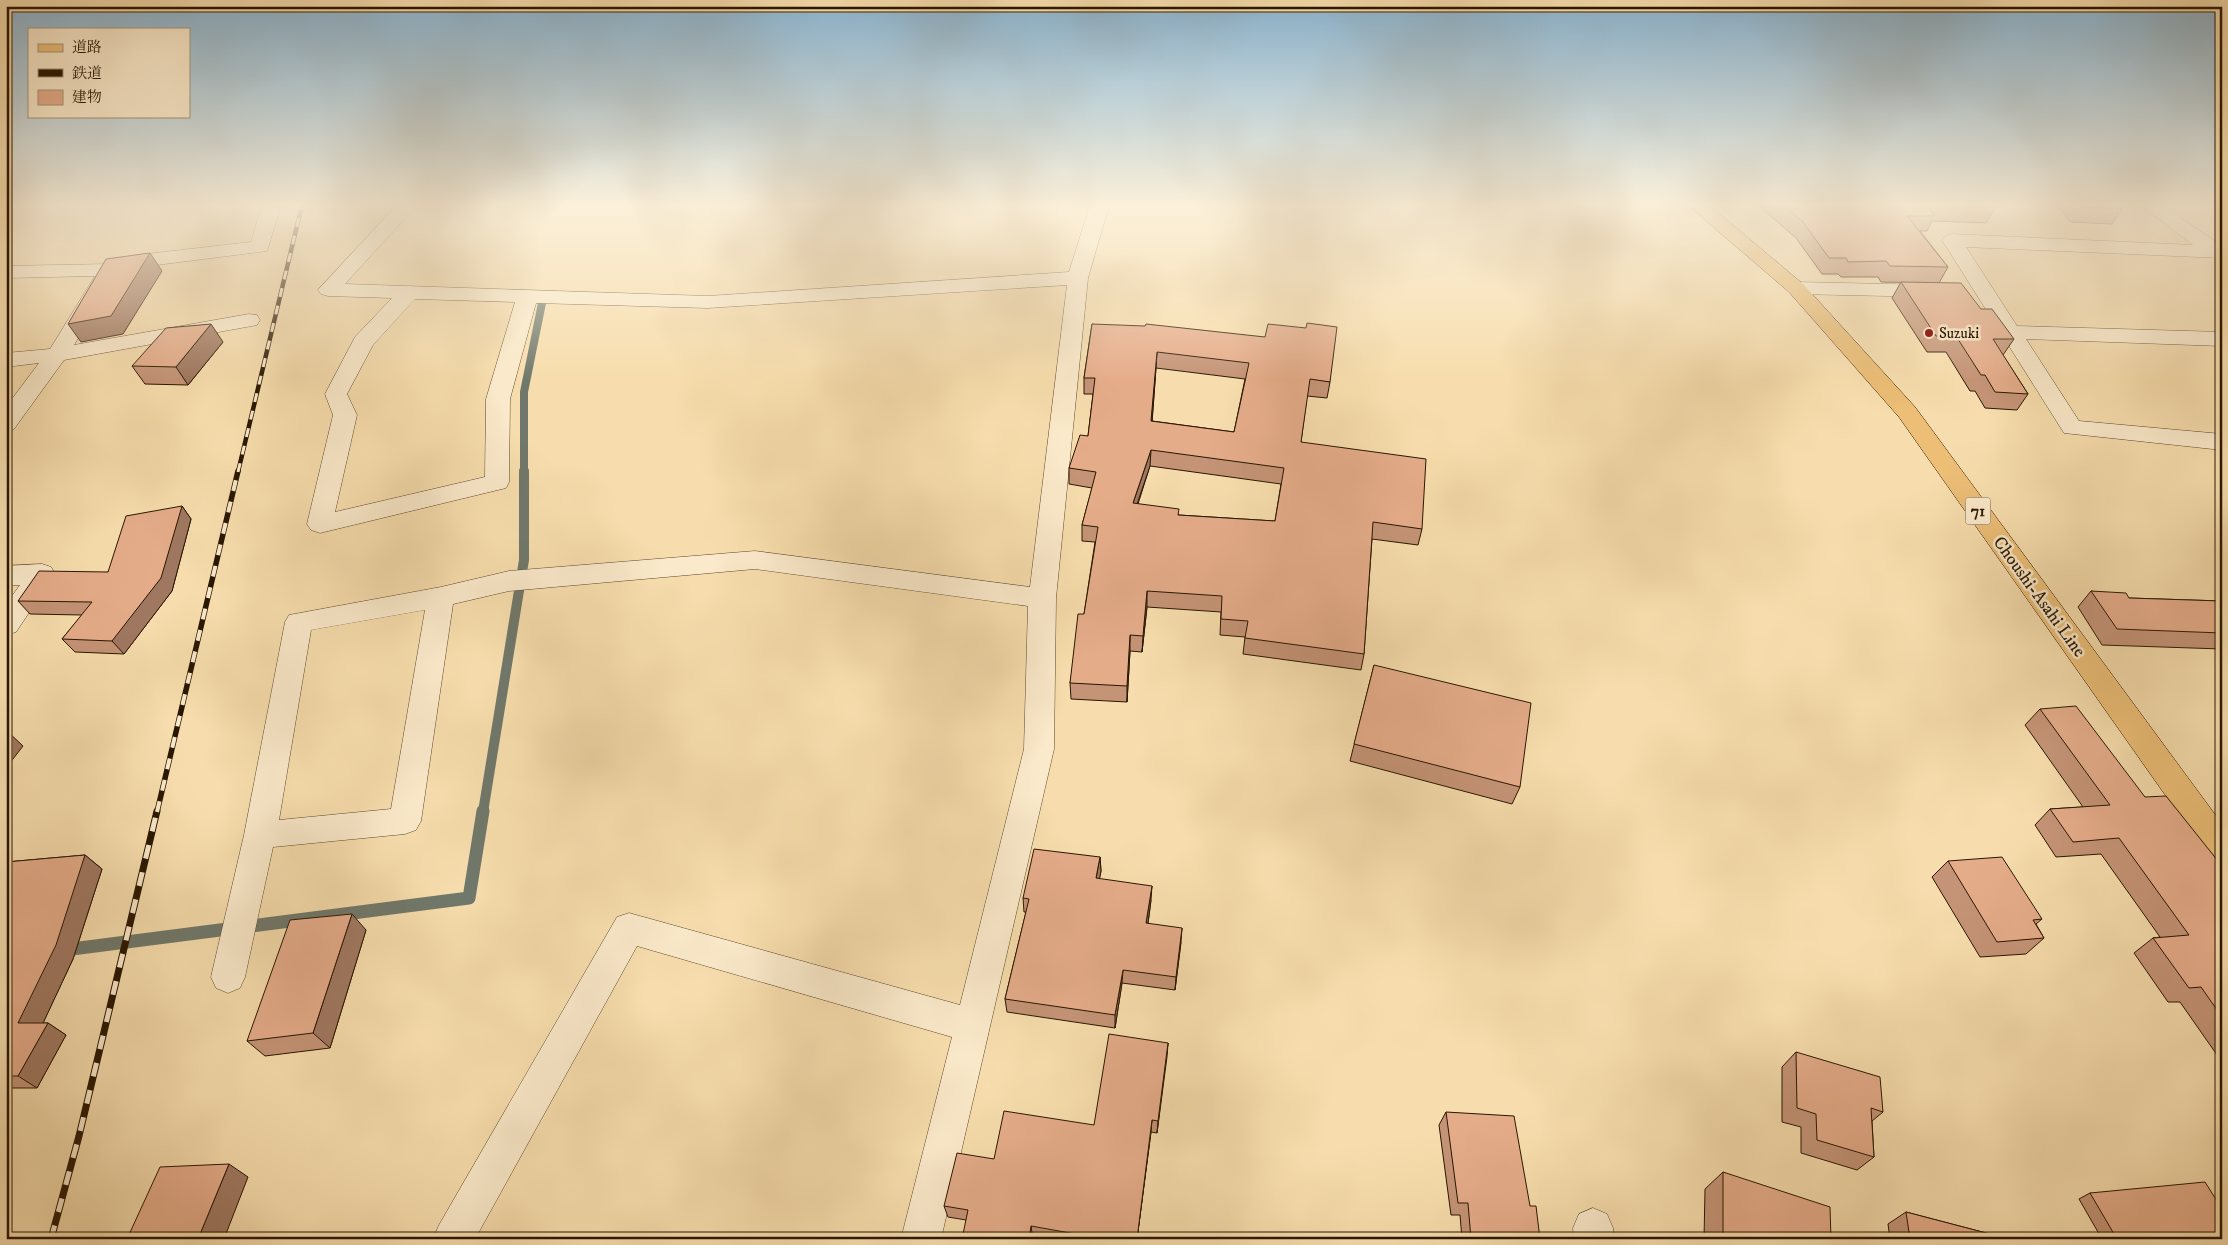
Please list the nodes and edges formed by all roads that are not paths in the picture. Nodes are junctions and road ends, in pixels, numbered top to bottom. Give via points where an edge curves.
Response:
1 (126, 263) edge
2 (353, 263) edge
3 (1082, 263) edge
4 (1766, 263) edge
5 (1960, 263) edge
6 (109, 270) junction
7 (6, 272) edge
8 (1078, 278) junction
9 (1796, 288) junction
10 (1969, 292) junction
11 (409, 293) junction
12 (527, 296) junction
13 (249, 320) dead end
14 (2011, 332) junction
15 (2222, 339) edge
16 (57, 355) junction
17 (6, 360) edge
18 (6, 424) edge
19 (2222, 442) edge
20 (6, 576) edge
21 (441, 596) junction
22 (1042, 598) junction
23 (6, 625) edge
24 (260, 835) junction
25 (2222, 850) edge
26 (228, 977) dead end
27 (972, 1026) junction
28 (453, 1239) edge
29 (921, 1239) edge

1 - 6 street
2 - 11 street via 328,290
3 - 8 street
4 - 9 main road, Choushi-Asahi Line / 71
5 - 10 street
6 - 7 street
6 - 16 street
8 - 12 street via 708,302
8 - 22 street
9 - 10 street
9 - 25 main road, Choushi-Asahi Line / 71 via 1907,412
10 - 14 street
11 - 12 street
11 - 12 street via 363,342 336,394 345,415 320,524 497,482 498,399
13 - 16 street
14 - 15 street
14 - 19 street via 2072,428
16 - 17 street
16 - 18 street
20 - 23 street via 42,574
21 - 22 street via 510,581 755,560
21 - 24 street via 299,622
21 - 24 street via 405,821
22 - 27 street via 1039,749
24 - 26 street
27 - 28 street via 629,928
27 - 29 street

